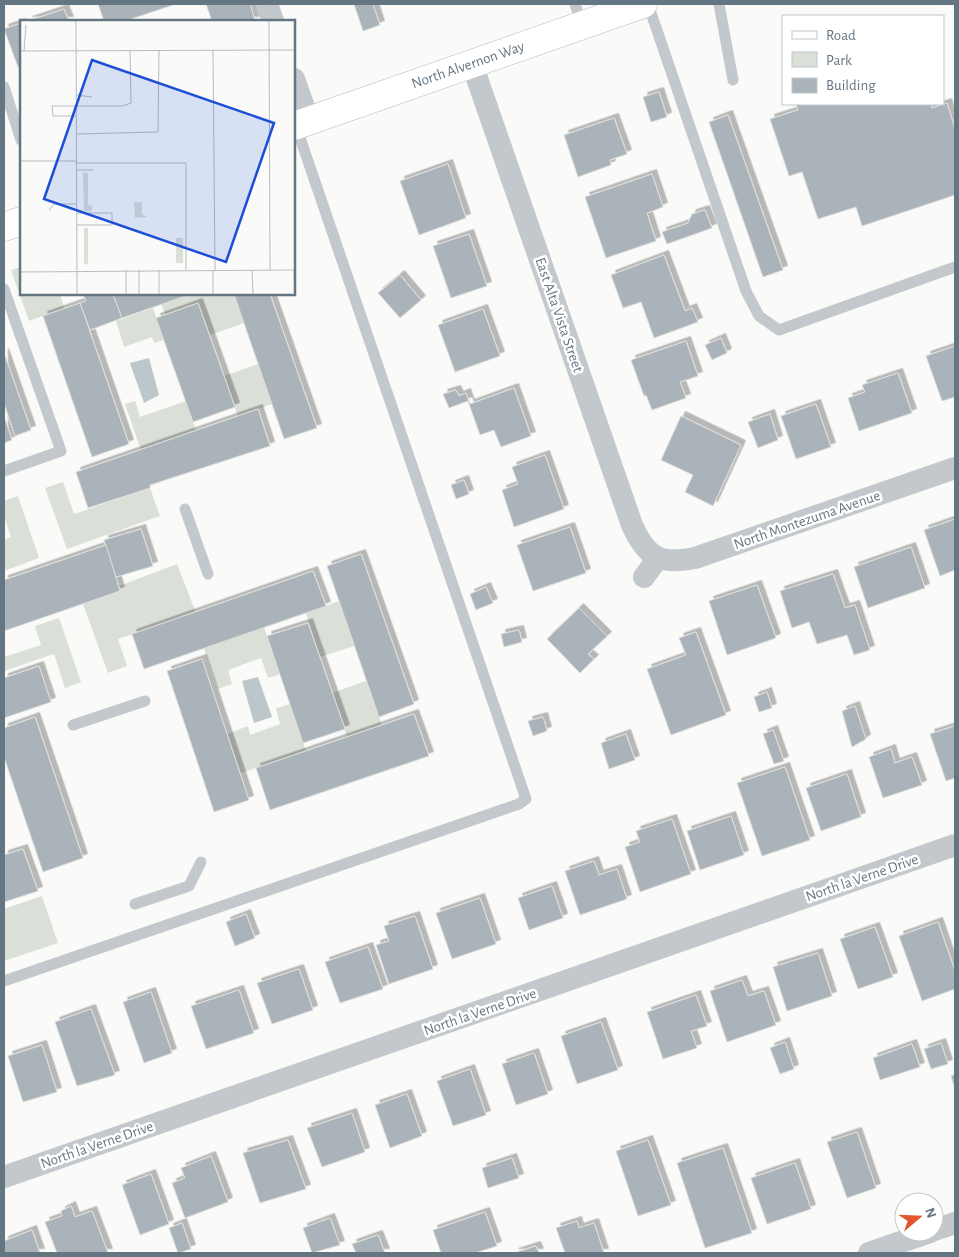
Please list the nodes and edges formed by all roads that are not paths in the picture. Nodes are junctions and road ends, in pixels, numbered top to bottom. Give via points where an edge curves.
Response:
1 (267, 4) edge
2 (643, 4) edge
3 (648, 4) edge
4 (719, 4) edge
5 (578, 14) edge
6 (273, 20) edge
7 (472, 64) junction
8 (733, 80) dead end
9 (295, 86) edge
10 (4, 87) edge
11 (300, 124) edge
12 (20, 137) edge
13 (20, 221) edge
14 (4, 227) edge
15 (955, 267) edge
16 (4, 289) edge
17 (955, 468) edge
18 (4, 471) edge
19 (185, 509) dead end
20 (658, 558) junction
21 (208, 574) dead end
22 (644, 577) dead end
23 (145, 701) dead end
24 (73, 725) dead end
25 (955, 846) edge
26 (201, 862) dead end
27 (135, 904) dead end
28 (4, 981) edge
29 (4, 1178) edge
30 (901, 1242) edge
31 (869, 1253) edge

1 - 6 street
2 - 5 main road, North Alvernon Way
3 - 15 lane via 746,291 759,316 779,330
4 - 8 lane
5 - 7 main road, North Alvernon Way
7 - 11 main road, North Alvernon Way
7 - 20 street, East Alta Vista Street via 632,524 640,541
9 - 11 street
10 - 12 lane
11 - 28 lane via 526,799
13 - 14 main road
16 - 18 lane via 61,451
17 - 20 street, North Montezuma Avenue via 695,558 671,562
19 - 21 lane
20 - 22 street
23 - 24 lane
25 - 29 street, North la Verne Drive
26 - 27 lane via 189,886
30 - 31 street

